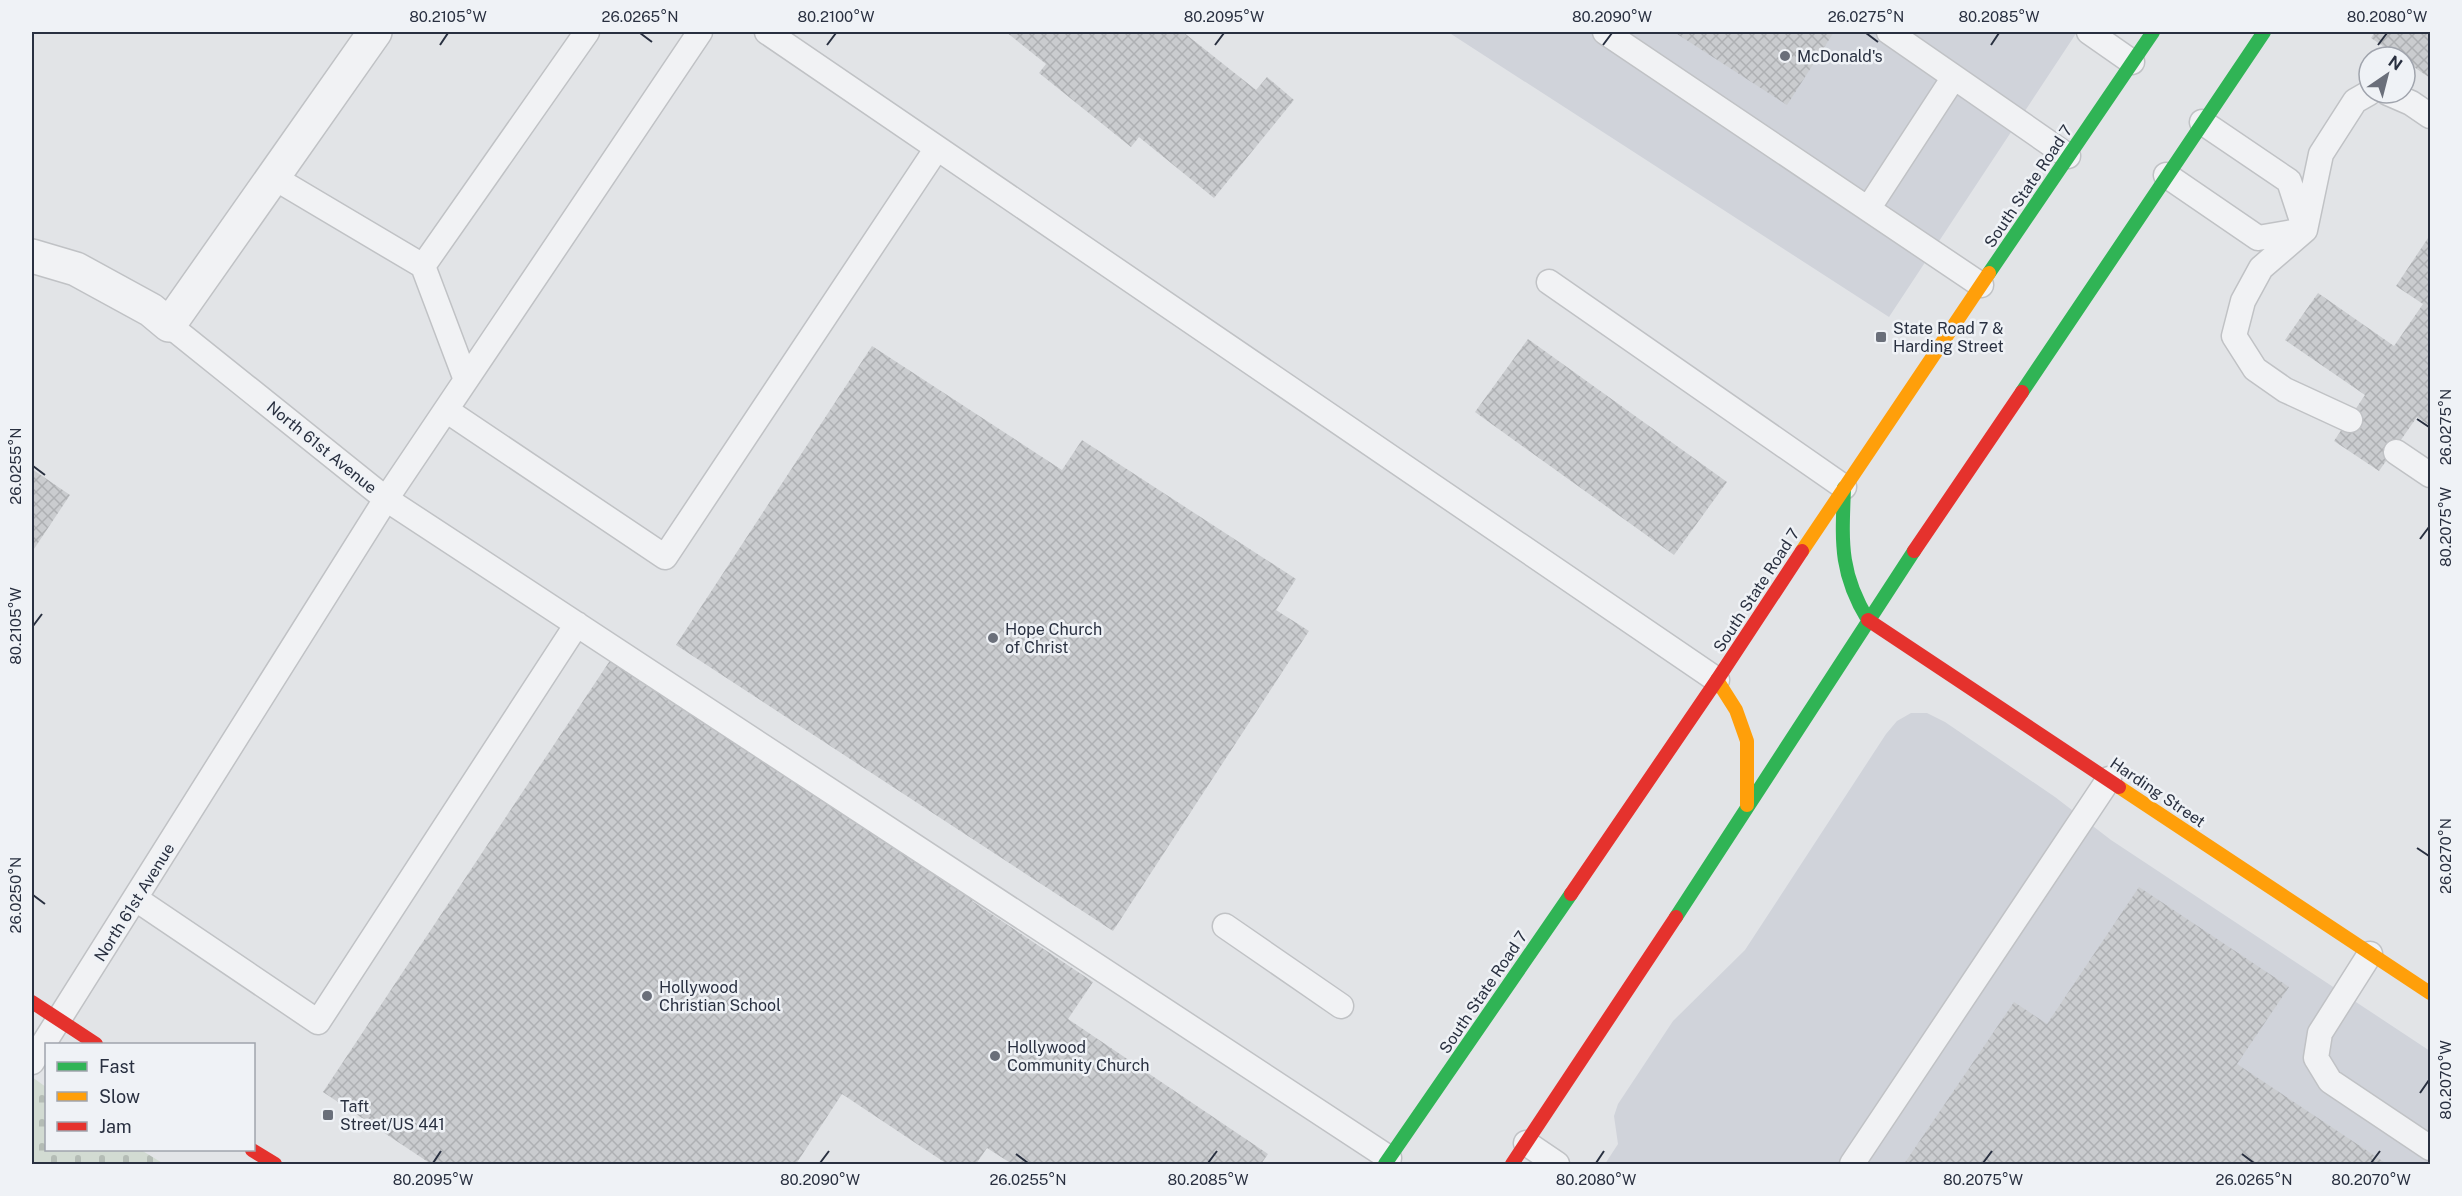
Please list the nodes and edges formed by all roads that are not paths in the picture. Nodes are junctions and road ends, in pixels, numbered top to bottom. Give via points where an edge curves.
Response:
1 (375, 32) edge
2 (587, 32) edge
3 (700, 32) edge
4 (767, 32) edge
5 (1605, 32) edge
6 (1889, 32) edge
7 (2089, 32) edge
8 (2153, 32) edge
9 (2264, 32) edge
10 (2132, 62) junction
11 (1954, 77) junction
12 (2357, 100) edge
13 (2414, 105) edge
14 (2430, 116) edge
15 (2202, 122) junction
16 (937, 148) junction
17 (2068, 156) junction
18 (2166, 175) junction
19 (273, 177) junction
20 (1868, 209) junction
21 (2305, 230) junction
22 (32, 256) edge
23 (423, 266) junction
24 (1549, 282) dead end
25 (1981, 285) junction
26 (169, 326) junction
27 (466, 380) junction
28 (446, 410) junction
29 (2350, 420) dead end
30 (2396, 452) dead end
31 (2430, 475) edge
32 (1844, 487) junction
33 (386, 499) junction
34 (1868, 620) junction
35 (577, 624) junction
36 (1717, 680) junction
37 (2109, 779) junction
38 (1747, 805) junction
39 (136, 899) junction
40 (1225, 926) dead end
41 (2370, 954) junction
42 (2430, 993) edge
43 (32, 1002) edge
44 (1341, 1006) dead end
45 (60, 1020) junction
46 (94, 1043) edge
47 (32, 1062) edge
48 (1526, 1143) junction
49 (2430, 1148) edge
50 (255, 1151) edge
51 (1387, 1161) edge
52 (275, 1164) edge
53 (1512, 1164) edge
54 (1557, 1164) edge
55 (1852, 1164) edge

1 - 19 street
2 - 23 lane
3 - 27 lane
4 - 16 lane
5 - 20 lane
6 - 11 lane
7 - 10 lane
8 - 10 main road, South State Road 7
9 - 15 main road
10 - 17 main road, South State Road 7
11 - 17 lane
11 - 20 lane
12 - 21 lane via 2321,154
13 - 14 lane
15 - 18 main road
15 - 21 lane via 2289,181
16 - 28 lane via 665,557
16 - 36 lane
17 - 25 main road, South State Road 7
18 - 21 lane via 2258,238
18 - 34 main road
19 - 23 lane
19 - 26 street
20 - 25 lane
21 - 29 lane via 2261,268 2243,301 2234,336 2255,369 2284,390
22 - 26 street via 76,268 151,310
23 - 27 lane
24 - 32 lane
25 - 32 main road, South State Road 7
26 - 33 lane, North 61st Avenue
27 - 28 lane
28 - 33 lane
30 - 31 lane
32 - 34 main road via 1844,563 1851,589
32 - 36 main road, South State Road 7
33 - 35 lane
33 - 39 lane, North 61st Avenue
34 - 37 main road, Harding Street
34 - 38 main road
35 - 39 lane via 318,1022
35 - 51 lane
36 - 38 main road via 1736,710 1747,741
36 - 51 main road, South State Road 7
37 - 41 main road, Harding Street
37 - 55 lane
38 - 48 main road
39 - 45 lane, North 61st Avenue
40 - 44 lane
41 - 42 main road, Harding Street
41 - 49 lane via 2320,1033 2316,1058 2330,1081
43 - 45 main road
45 - 46 main road
45 - 47 lane, North 61st Avenue
48 - 53 main road
48 - 54 lane
50 - 52 main road

